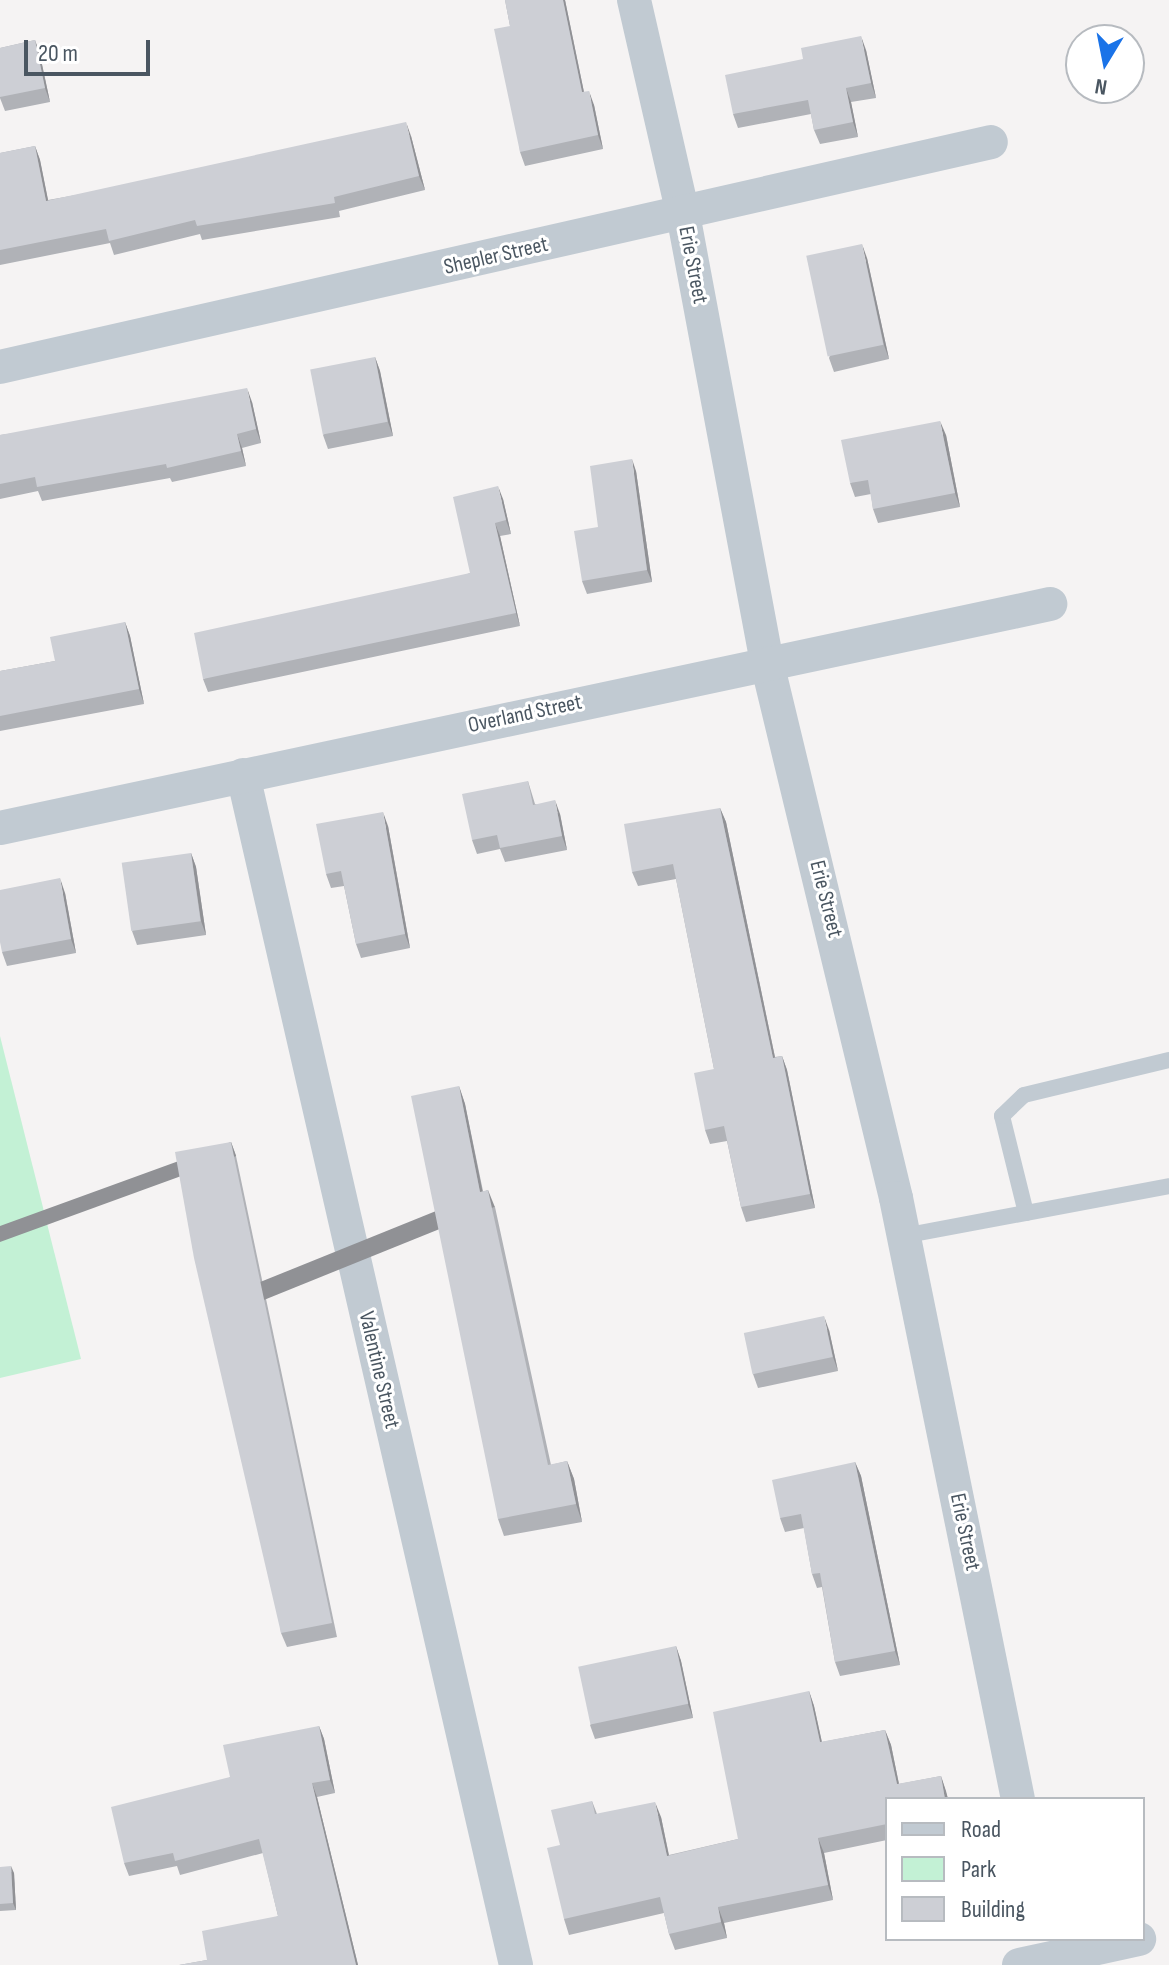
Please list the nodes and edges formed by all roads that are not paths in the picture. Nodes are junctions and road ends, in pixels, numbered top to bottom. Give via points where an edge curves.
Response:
1 (634, 0) edge
2 (991, 142) dead end
3 (683, 214) junction
4 (0, 367) edge
5 (1050, 604) dead end
6 (767, 663) junction
7 (243, 775) junction
8 (0, 828) edge
9 (1169, 1060) edge
10 (1169, 1186) edge
11 (1026, 1213) junction
12 (903, 1236) junction
13 (1018, 1797) edge
14 (1169, 1933) edge
15 (1145, 1938) edge
16 (1130, 1941) edge
17 (1039, 1957) edge
18 (516, 1965) edge

1 - 3 street, Erie Street
2 - 3 street, Shepler Street
3 - 4 street, Shepler Street
3 - 6 street, Erie Street
5 - 6 street, Overland Street
6 - 7 street, Overland Street
6 - 12 street, Erie Street
7 - 8 street, Overland Street
7 - 18 street, Valentine Street
9 - 11 lane via 1024,1095 1002,1116
10 - 11 lane
11 - 12 lane
12 - 13 street, Erie Street
14 - 15 street
16 - 17 street

